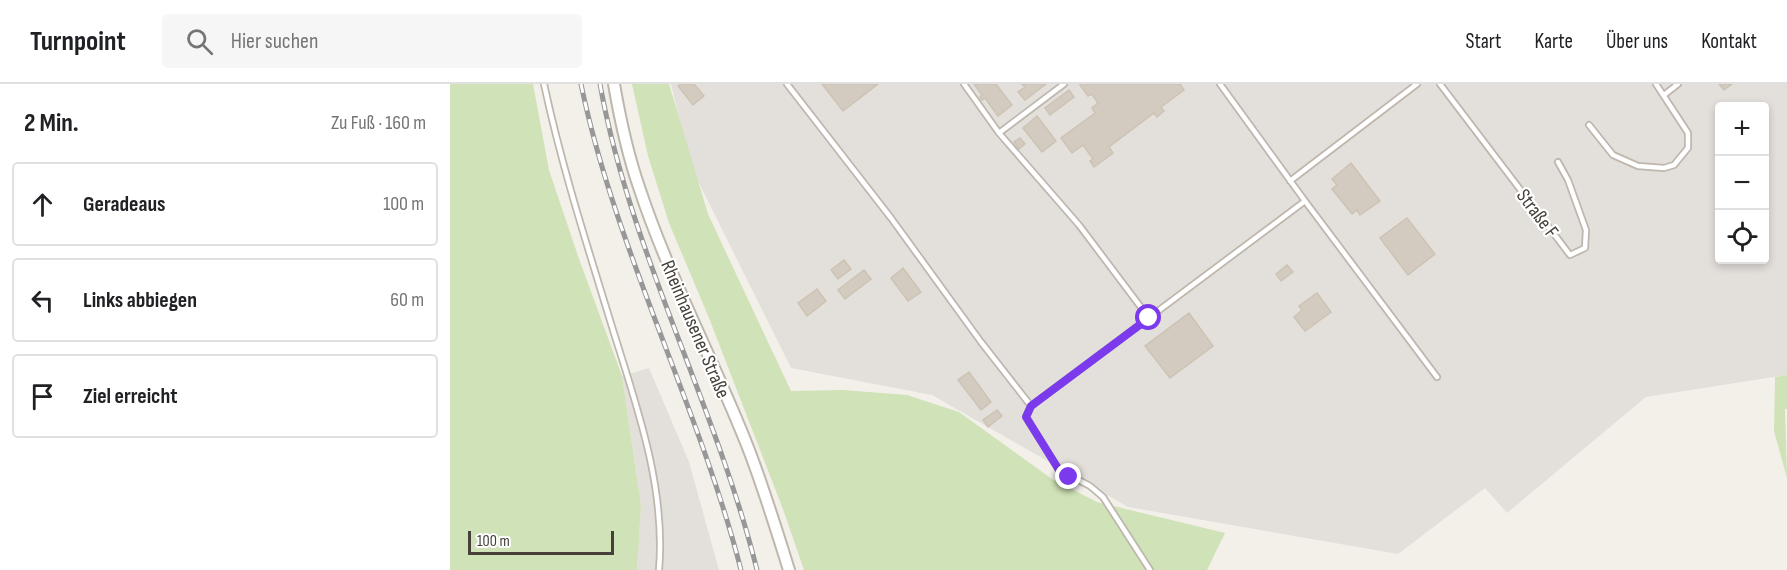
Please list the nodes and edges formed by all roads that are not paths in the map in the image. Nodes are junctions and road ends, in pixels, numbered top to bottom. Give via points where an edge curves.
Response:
1 (544, 84) edge
2 (614, 84) edge
3 (787, 84) edge
4 (964, 84) edge
5 (1064, 84) edge
6 (1220, 84) edge
7 (1417, 84) edge
8 (1440, 84) edge
9 (1656, 84) edge
10 (1678, 84) edge
11 (1664, 95) junction
12 (1589, 125) dead end
13 (999, 133) junction
14 (1558, 162) dead end
15 (1290, 181) junction
16 (1305, 201) junction
17 (1149, 318) junction
18 (1437, 377) dead end
19 (1031, 406) junction
20 (659, 570) edge
21 (789, 570) edge
22 (1150, 570) edge

1 - 20 lane via 562,163 643,424 656,494
2 - 21 street, Rheinhausener Straße via 639,189 747,445
3 - 19 lane
4 - 13 lane
5 - 13 lane
6 - 15 lane
7 - 15 lane
8 - 14 lane, Straße F via 1569,255 1585,248 1586,230
9 - 11 lane
10 - 11 lane
11 - 12 lane via 1688,133 1688,148 1674,165 1638,166 1621,159 1613,155
13 - 17 lane via 1079,225
15 - 16 lane
16 - 17 lane
16 - 18 lane
17 - 19 lane
19 - 22 lane via 1026,417 1059,470 1098,491

